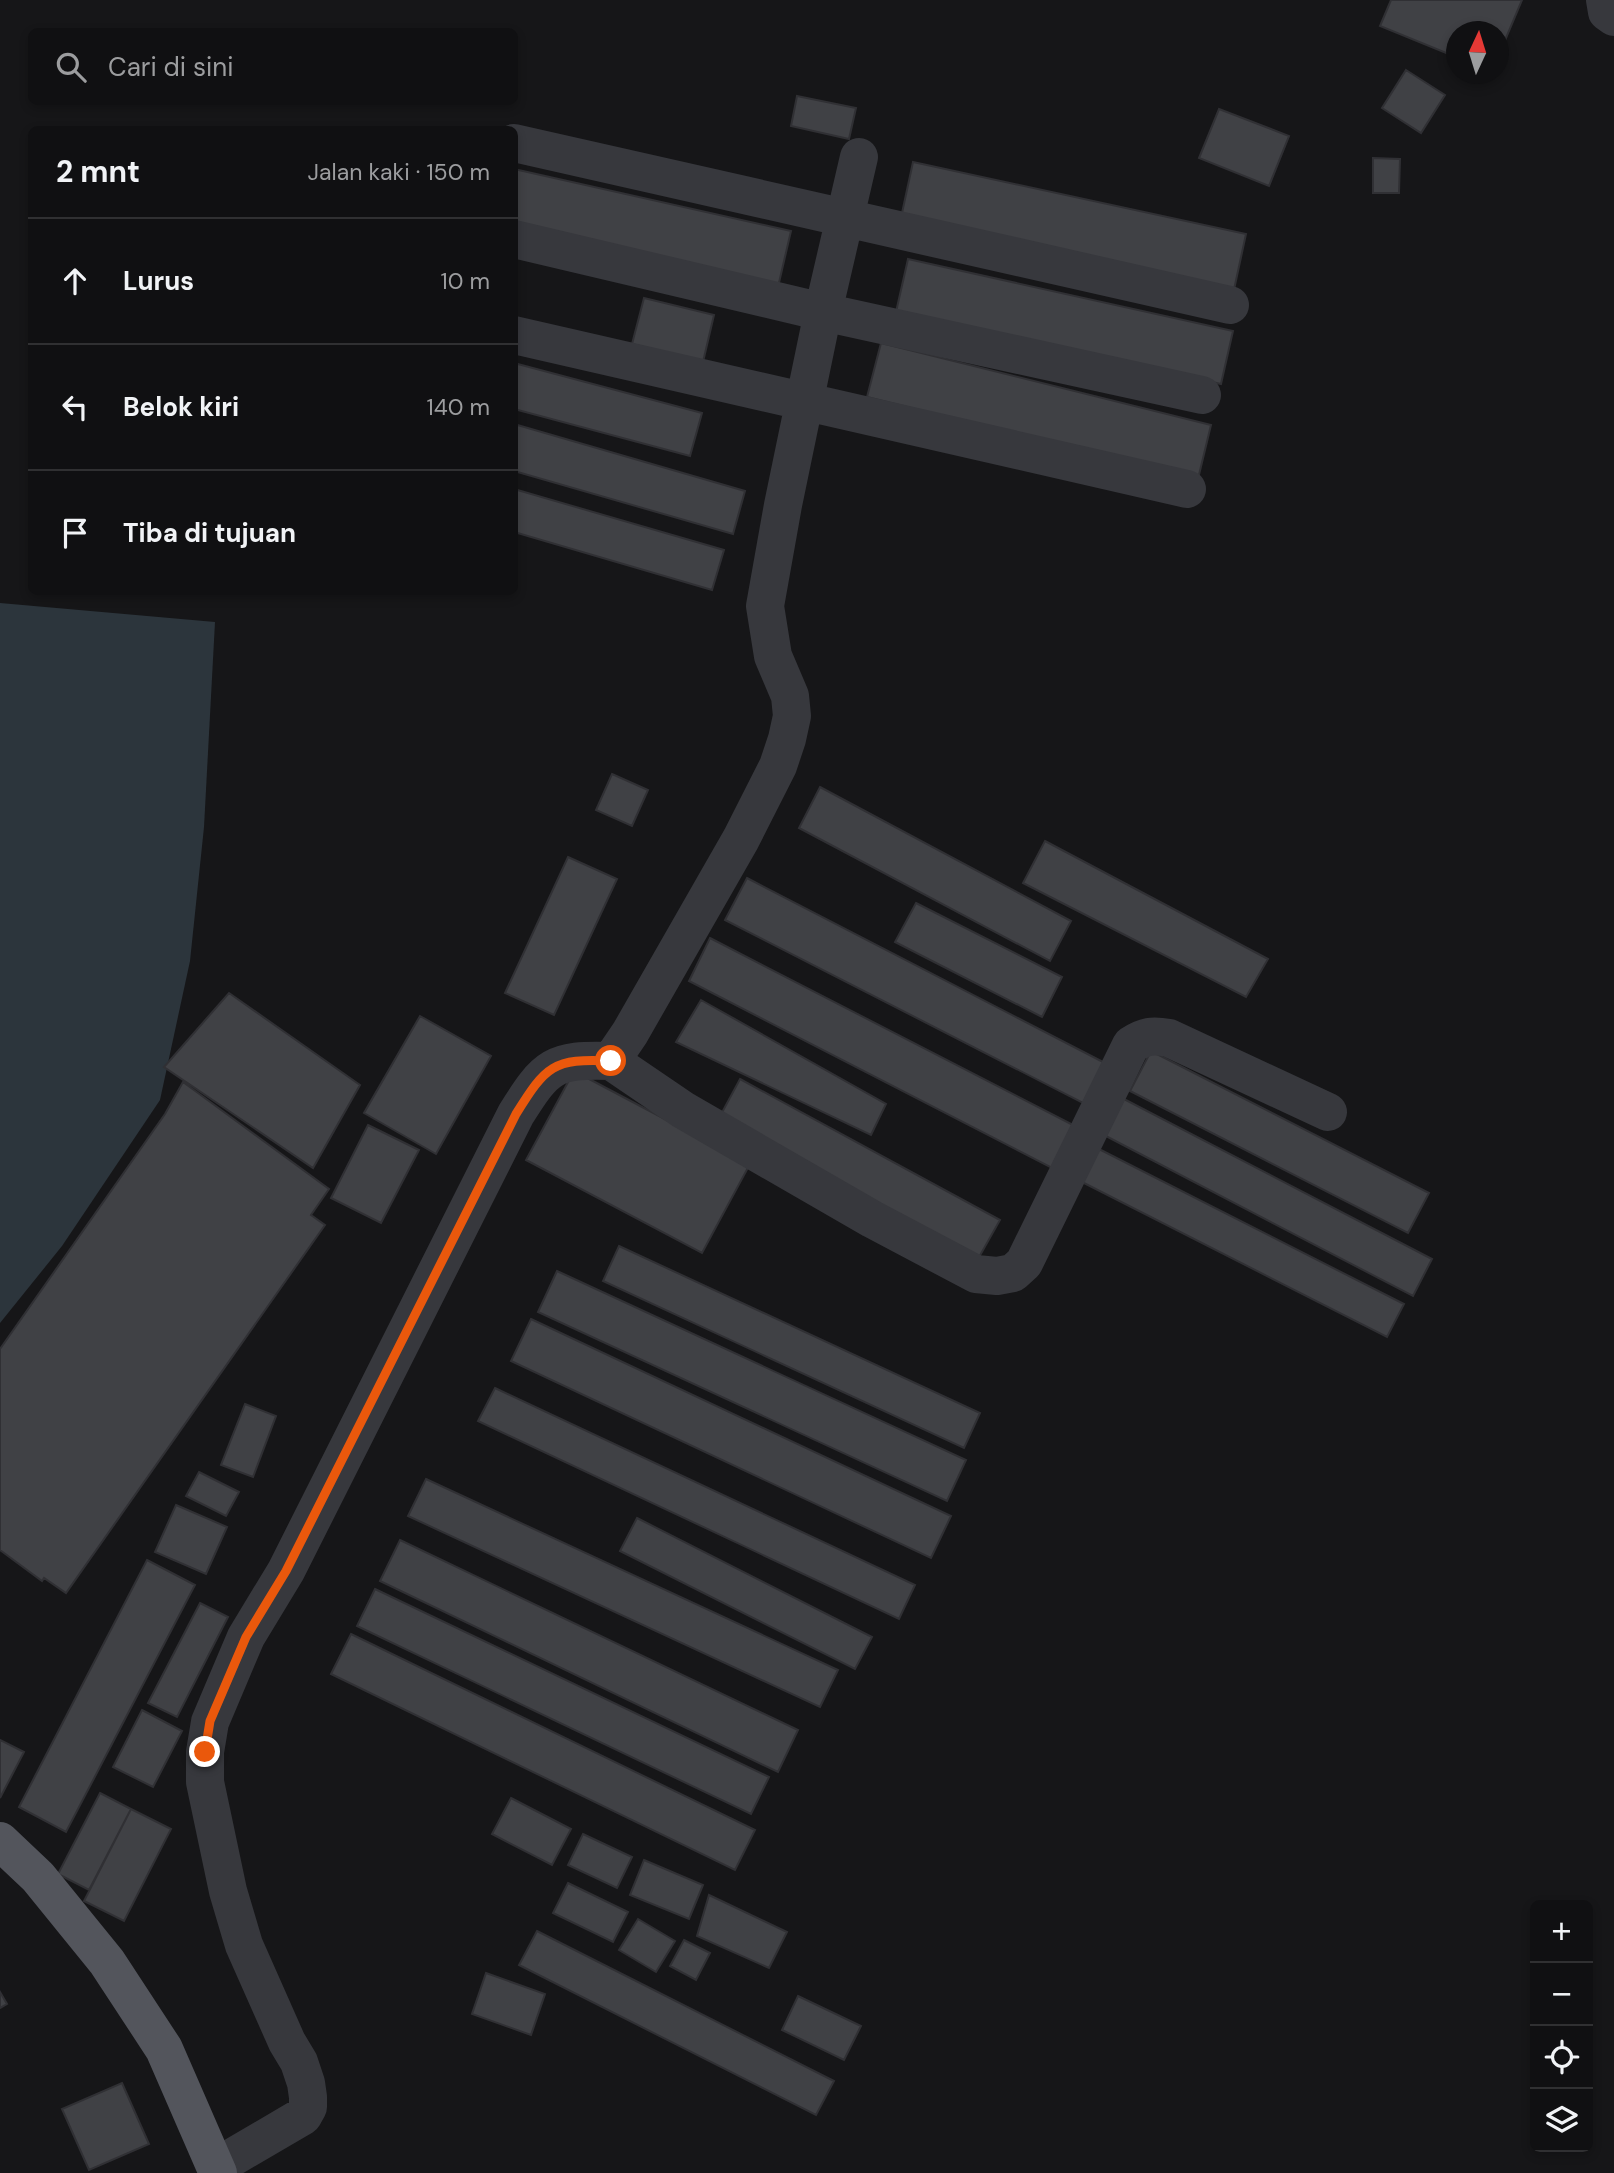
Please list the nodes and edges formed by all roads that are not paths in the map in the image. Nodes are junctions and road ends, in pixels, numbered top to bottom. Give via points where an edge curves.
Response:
1 (1605, 0) edge
2 (1614, 18) edge
3 (518, 144) edge
4 (859, 157) dead end
5 (845, 219) junction
6 (518, 240) edge
7 (1230, 305) dead end
8 (823, 312) junction
9 (518, 336) edge
10 (1202, 395) dead end
11 (804, 401) junction
12 (1187, 489) dead end
13 (611, 1061) junction
14 (1328, 1112) dead end
15 (0, 1841) edge
16 (217, 2170) edge

1 - 2 street via 1607,12
3 - 5 street
4 - 5 street
5 - 7 street
5 - 8 street
6 - 8 street
8 - 10 street
8 - 11 street
9 - 11 street
11 - 12 street
11 - 13 street via 765,606 773,656 790,696 787,739 741,839
13 - 14 street via 683,1110 872,1219 976,1274 997,1276 1013,1273 1024,1264 1131,1045 1142,1037 1168,1038
13 - 16 street via 584,1060 544,1073 516,1114 286,1571 246,1637 210,1721 205,1782 229,1891 244,1945 299,2062 308,2097 303,2116
15 - 16 main road via 38,1877 107,1962 164,2049

